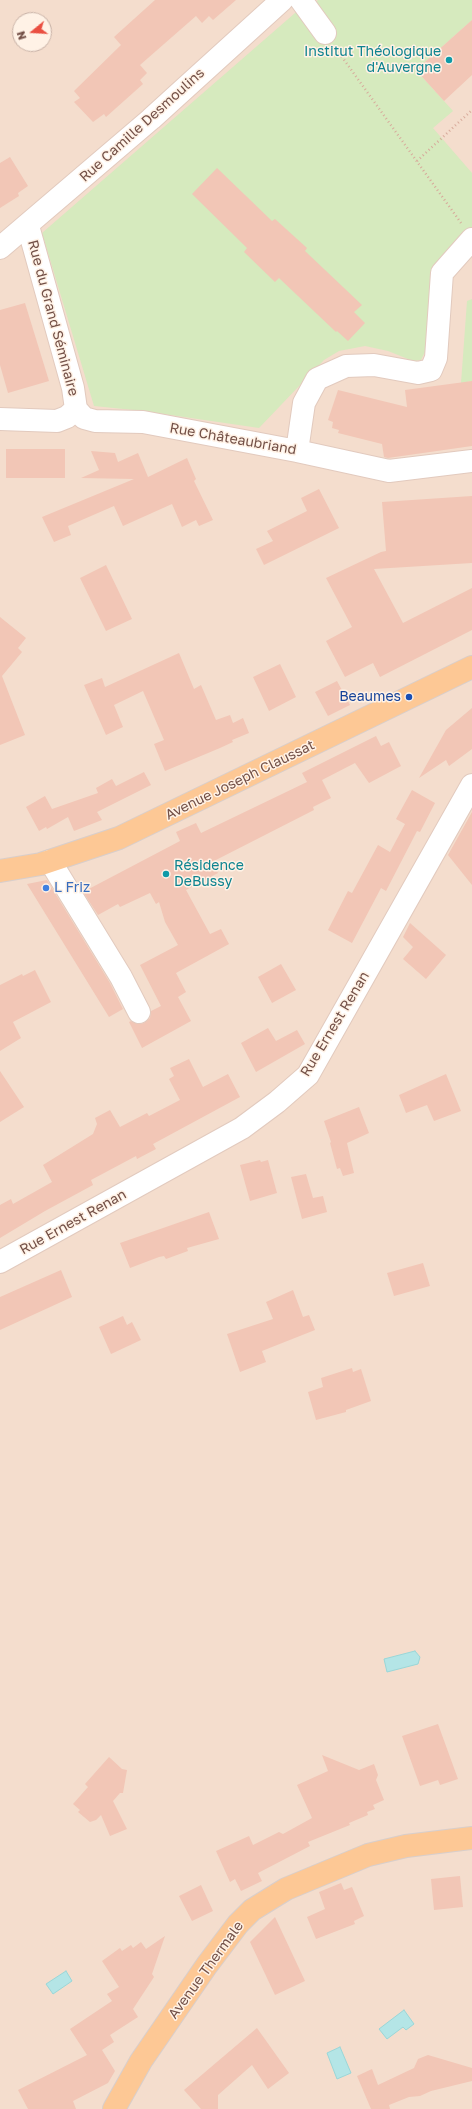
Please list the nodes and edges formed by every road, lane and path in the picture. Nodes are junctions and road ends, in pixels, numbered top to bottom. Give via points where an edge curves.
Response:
1 (282, 0) edge
2 (301, 0) edge
3 (325, 33) joint
4 (472, 110) edge
5 (417, 161) junction
6 (28, 226) junction
7 (468, 233) edge
8 (0, 248) edge
9 (76, 409) junction
10 (0, 419) edge
11 (297, 450) junction
12 (472, 461) edge
13 (472, 667) edge
14 (472, 785) edge
15 (50, 861) junction
16 (0, 871) edge
17 (139, 1012) dead end
18 (0, 1262) edge
19 (472, 1838) edge
20 (114, 2109) edge

1 - 6 street, Rue Camille Desmoulins
2 - 3 street
3 - 5 path
4 - 5 path
5 - 7 path
6 - 8 street, Rue Camille Desmoulins
6 - 9 street, Rue du Grand Séminaire via 73,388
7 - 11 street via 442,274 436,358 431,370 418,372 374,365 346,366 317,379 304,402
9 - 10 street via 57,421
9 - 11 street, Rue Châteaubriand via 84,418 95,421 143,422
11 - 12 street, Rue Châteaubriand via 389,471
13 - 15 main road, Avenue Joseph Claussat via 126,835
14 - 18 street, Rue Ernest Renan via 308,1074 277,1102 242,1128
15 - 16 main road, Avenue Joseph Claussat
15 - 17 street via 121,977
19 - 20 main road, Avenue Thermale via 406,1846 368,1855 286,1889 252,1910 207,1965 141,2061

